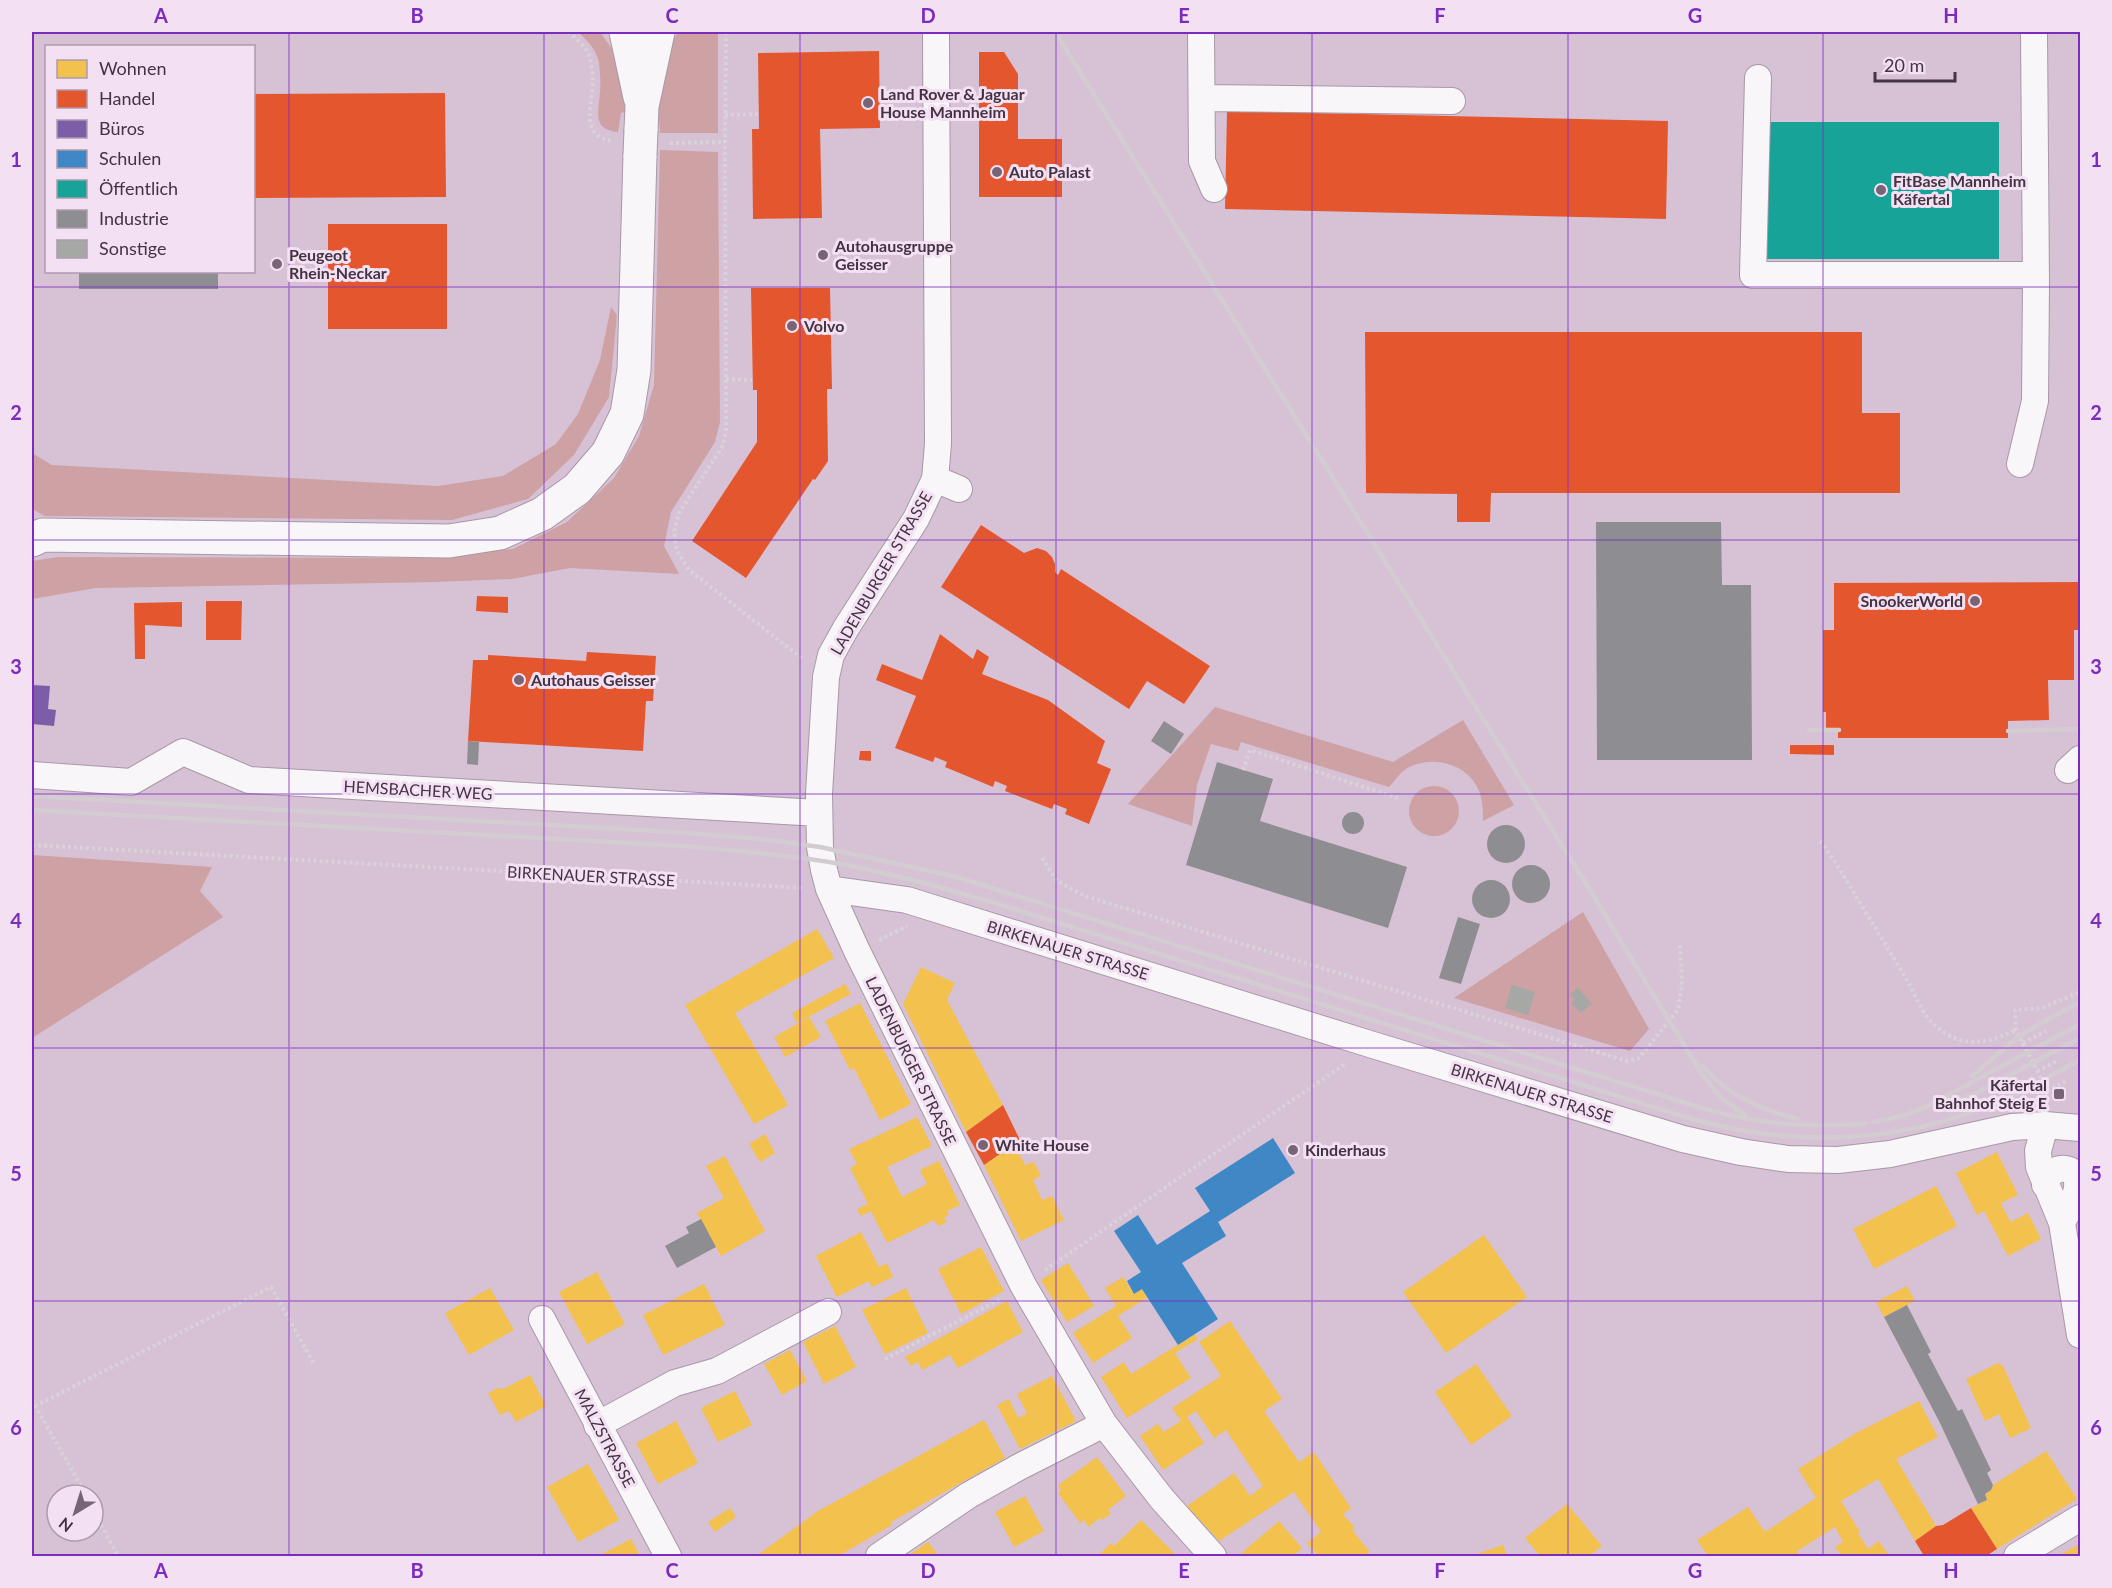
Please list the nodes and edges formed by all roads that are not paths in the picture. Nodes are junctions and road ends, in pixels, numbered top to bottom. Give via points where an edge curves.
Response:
1 (658, 32) edge
2 (936, 32) edge
3 (1201, 32) edge
4 (2034, 32) edge
5 (623, 34) edge
6 (1758, 78) dead end
7 (1203, 98) junction
8 (1452, 100) dead end
9 (641, 135) junction
10 (1214, 189) dead end
11 (2035, 275) junction
12 (2020, 464) dead end
13 (935, 479) junction
14 (959, 489) dead end
15 (35, 535) edge
16 (32, 774) edge
17 (819, 813) junction
18 (829, 889) junction
19 (2045, 1125) junction
20 (2080, 1128) edge
21 (828, 1312) dead end
22 (542, 1319) dead end
23 (2080, 1335) edge
24 (1104, 1424) junction
25 (597, 1425) junction
26 (2080, 1518) edge
27 (668, 1557) edge
28 (879, 1557) edge
29 (1213, 1557) edge
30 (2017, 1557) edge

1 - 9 main road
2 - 13 street, LADENBURGER STRASSE
3 - 7 street
4 - 11 street
5 - 9 main road
6 - 11 street via 1753,275
7 - 8 street
7 - 10 street via 1202,161
9 - 15 main road via 634,370 627,414 608,453 577,489 542,514 500,533 449,541
11 - 12 street via 2035,401
13 - 14 street
13 - 17 street, LADENBURGER STRASSE via 915,519 831,655 826,677
16 - 17 street, HEMSBACHER WEG via 131,782 183,752 249,780
17 - 18 street, LADENBURGER STRASSE via 822,862
18 - 19 street, BIRKENAUER STRASSE via 907,900 938,909 1683,1139 1788,1159 1838,1160 1890,1154 2012,1127
18 - 24 street, LADENBURGER STRASSE via 1023,1285
19 - 20 street, BIRKENAUER STRASSE
19 - 23 street via 2038,1167 2062,1223
21 - 25 street via 717,1371 675,1383
22 - 25 street, MALZSTRASSE
24 - 28 street via 969,1495
24 - 29 street, LADENBURGER STRASSE
25 - 27 street, MALZSTRASSE
26 - 30 street

